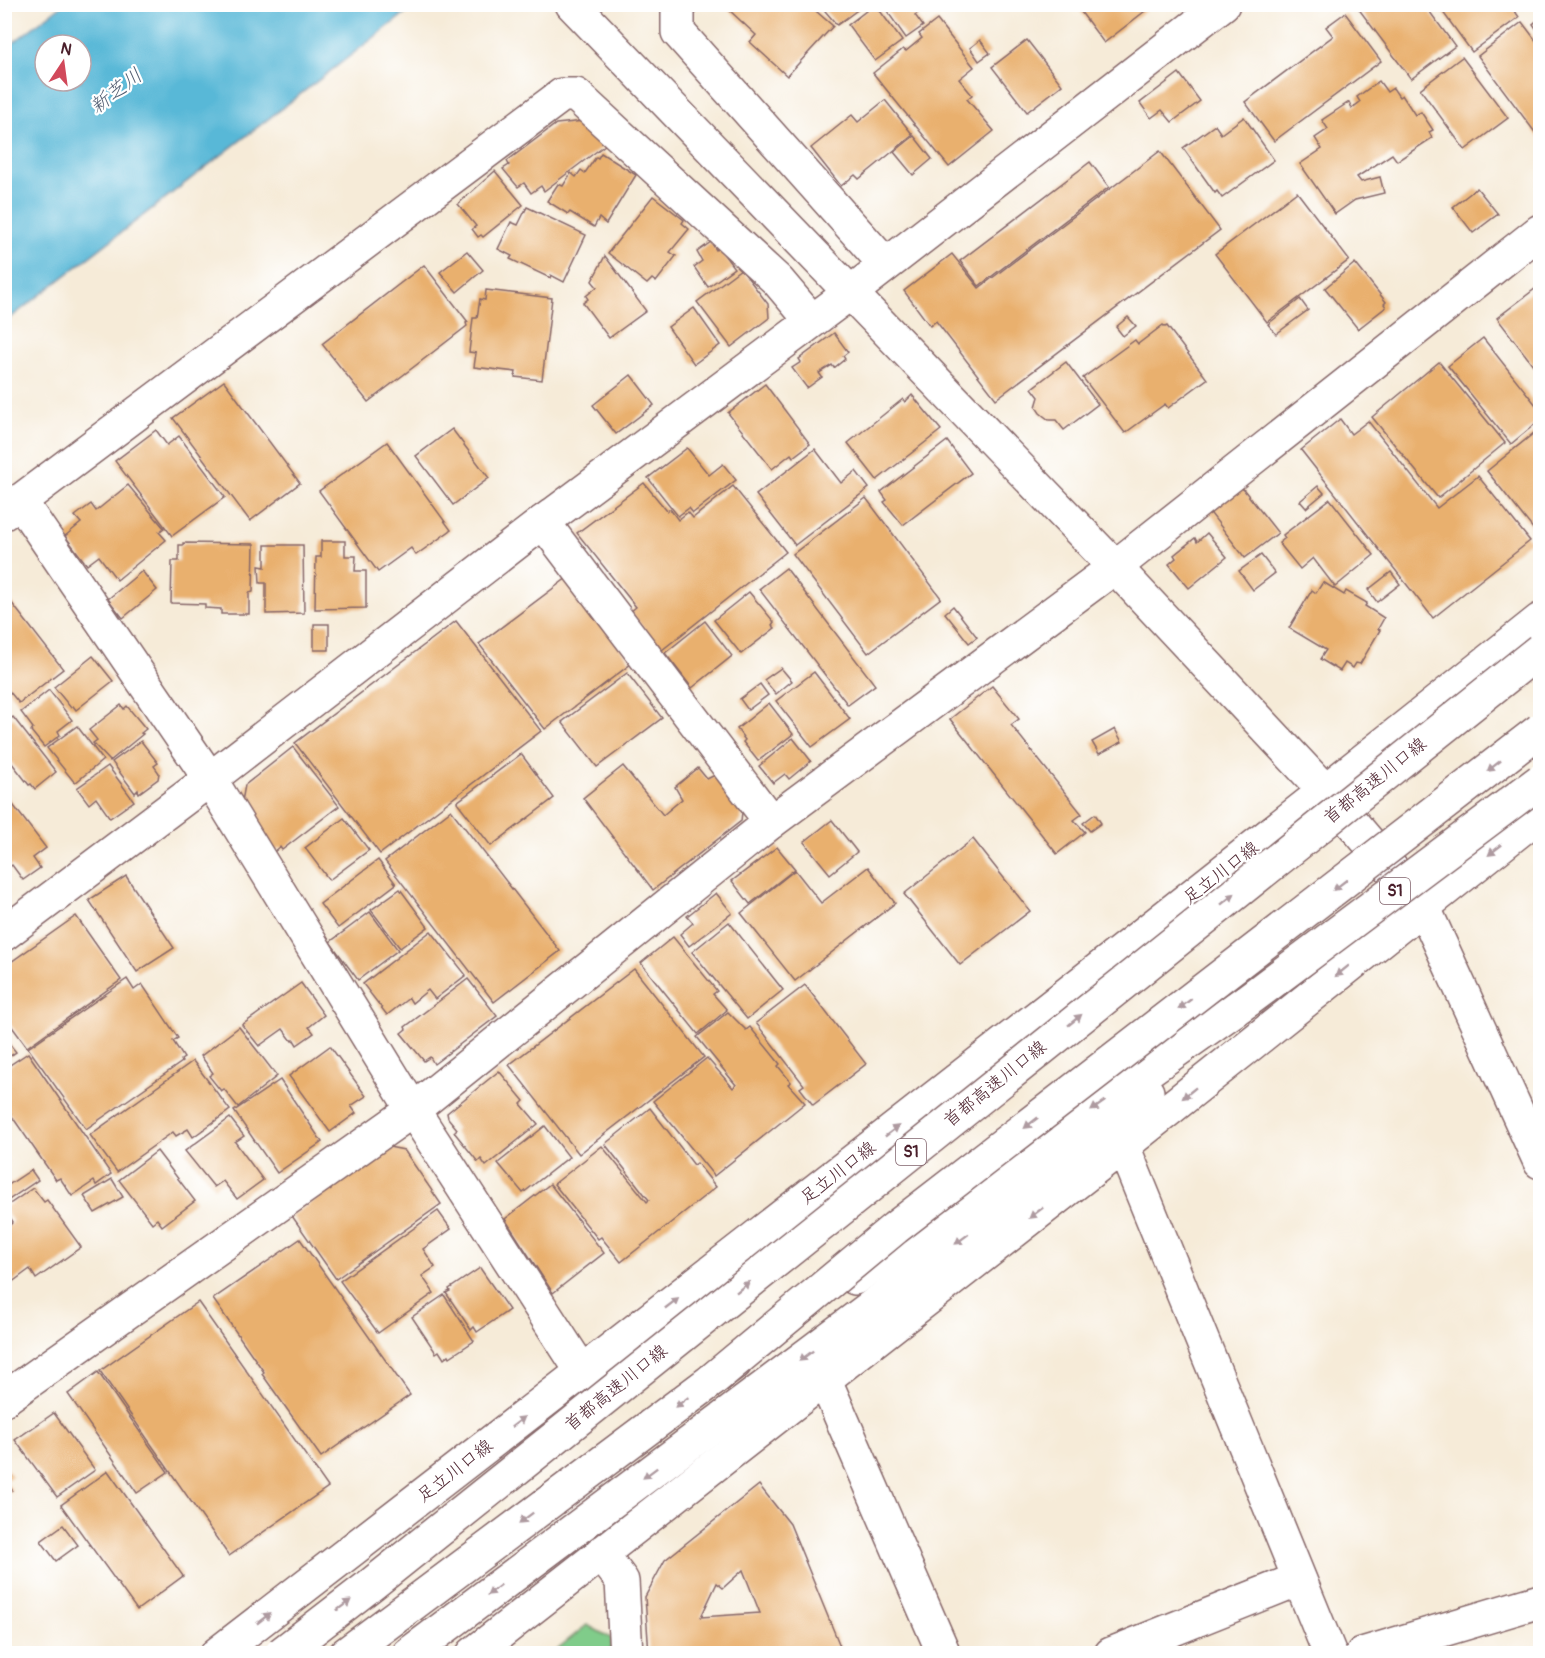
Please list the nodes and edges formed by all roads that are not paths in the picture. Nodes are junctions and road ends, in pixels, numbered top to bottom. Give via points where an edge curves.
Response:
1 (572, 4) edge
2 (678, 4) edge
3 (1223, 4) edge
4 (1540, 231) edge
5 (885, 264) junction
6 (850, 292) junction
7 (811, 320) junction
8 (12, 507) edge
9 (543, 522) junction
10 (1115, 567) junction
11 (1540, 620) edge
12 (1540, 650) edge
13 (1540, 730) edge
14 (210, 779) junction
15 (1540, 780) edge
16 (1325, 791) junction
17 (1540, 814) edge
18 (771, 822) junction
19 (1424, 906) junction
20 (4, 934) edge
21 (1248, 1000) junction
22 (413, 1110) junction
23 (1123, 1146) junction
24 (1540, 1162) edge
25 (583, 1373) junction
26 (824, 1378) junction
27 (712, 1380) junction
28 (4, 1399) edge
29 (601, 1553) junction
30 (1299, 1579) junction
31 (1540, 1600) edge
32 (217, 1653) edge
33 (281, 1653) edge
34 (346, 1653) edge
35 (409, 1653) edge
36 (473, 1653) edge
37 (626, 1653) edge
38 (944, 1653) edge
39 (1111, 1653) edge
40 (1330, 1653) edge
41 (1362, 1653) edge

1 - 6 main road
2 - 5 main road via 678,32
3 - 5 main road
4 - 10 main road
5 - 6 main road
6 - 7 main road
6 - 10 main road
7 - 8 main road via 778,281 576,95 562,96
7 - 9 main road
8 - 14 main road
9 - 14 main road
9 - 18 main road
10 - 16 main road
10 - 18 main road
11 - 16 main road, 足立川口線
33 -> 12 main road, 首都高速川口線 / S1, bridge
13 -> 27 main road, bridge via 895,1228
14 - 20 main road
14 - 22 main road
15 - 21 main road, S1, bridge
16 - 19 main road
25 -> 16 main road, 足立川口線
17 -> 19 main road
18 - 22 main road
19 -> 23 main road
19 - 24 main road
21 -> 27 main road, S1, bridge
21 -> 35 main road, S1 via 1108,1129
22 - 25 main road
22 - 28 main road
23 -> 26 main road
23 - 30 main road
32 -> 25 main road, 足立川口線
26 - 29 main road
26 - 38 main road
27 -> 34 main road, S1
29 - 36 main road
29 - 37 main road via 622,1581
30 - 39 main road
30 - 40 main road
31 - 41 main road

